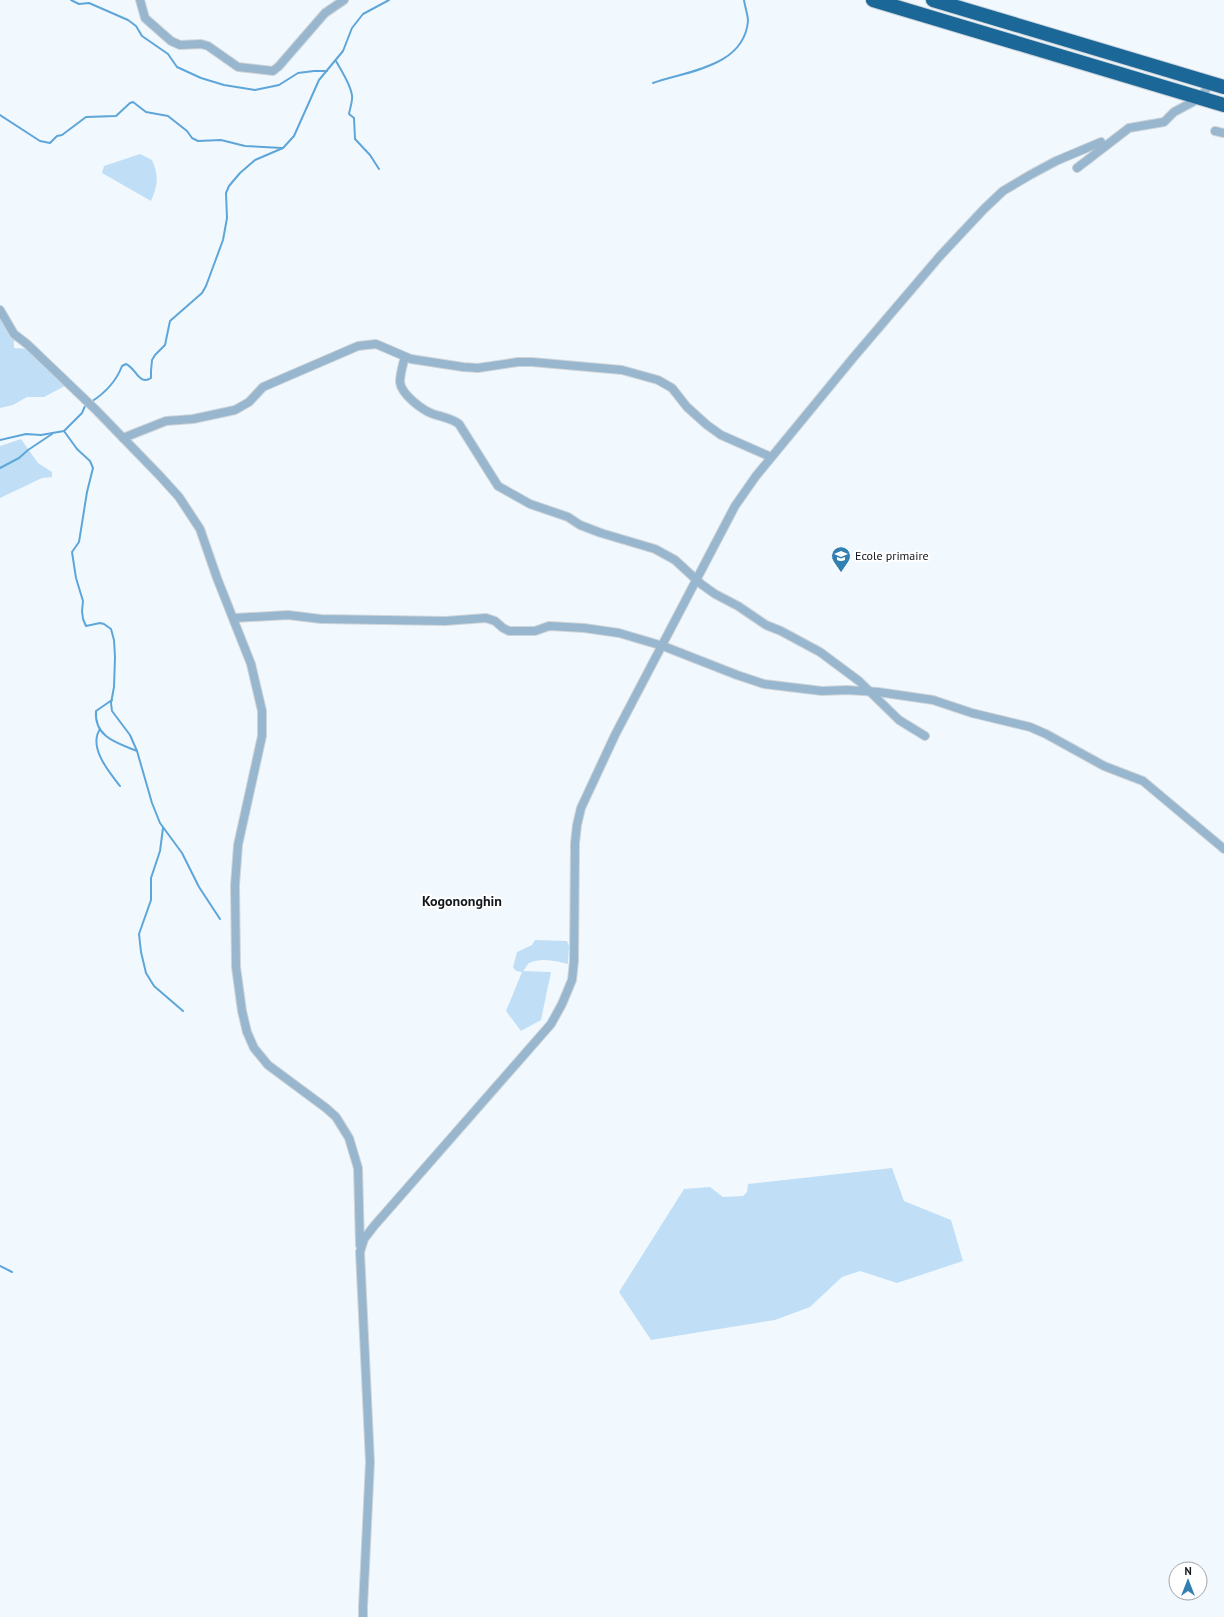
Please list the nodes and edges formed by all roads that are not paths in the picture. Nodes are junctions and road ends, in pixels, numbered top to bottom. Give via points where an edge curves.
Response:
1 (140, 0) edge
2 (344, 0) edge
3 (873, 0) edge
4 (932, 0) edge
5 (1217, 83) edge
6 (1224, 87) edge
7 (1200, 98) junction
8 (1224, 105) edge
9 (1215, 131) dead end
10 (1224, 133) edge
11 (1101, 142) dead end
12 (1077, 168) dead end
13 (0, 310) edge
14 (405, 357) junction
15 (123, 438) junction
16 (771, 457) junction
17 (696, 579) junction
18 (234, 618) junction
19 (663, 646) junction
20 (870, 691) junction
21 (925, 736) dead end
22 (1224, 849) edge
23 (360, 1252) junction
24 (364, 1617) edge

1 - 2 street via 145,18 172,41 180,45 208,46 238,67 273,71 325,13
3 - 7 highway
4 - 5 highway
5 - 6 highway
5 - 7 street
7 - 8 highway
7 - 12 street via 1174,112 1164,122 1129,128
9 - 10 street
11 - 16 street via 1030,175 1003,191 984,209 931,267
13 - 15 street via 14,334
14 - 15 street via 376,344 358,346 263,387 249,402 235,410 193,419 166,421
14 - 16 street via 478,368 532,362 636,373 672,388 687,407 721,435
14 - 17 street via 400,382 406,394 431,414 459,424 498,486 530,504 568,516 580,525 601,534 655,549 675,560
15 - 18 street via 160,476 200,529
16 - 17 street via 735,506
17 - 19 street
17 - 20 street via 715,594 766,625 820,652
18 - 19 street via 288,615 321,619 445,621 486,618 509,631 535,631 549,626 584,628 619,633
18 - 23 street via 251,664 262,711 262,736 238,845 235,885 236,967 242,1011 247,1032 268,1065 326,1108 336,1117 350,1138 358,1168
19 - 20 street via 764,684 822,691
19 - 23 street via 615,735 581,808 575,843 575,945 572,980 562,1004 551,1024 374,1226 364,1239
20 - 21 street via 899,720
20 - 22 street via 933,700 1046,734 1104,766 1143,781
23 - 24 street via 370,1462

